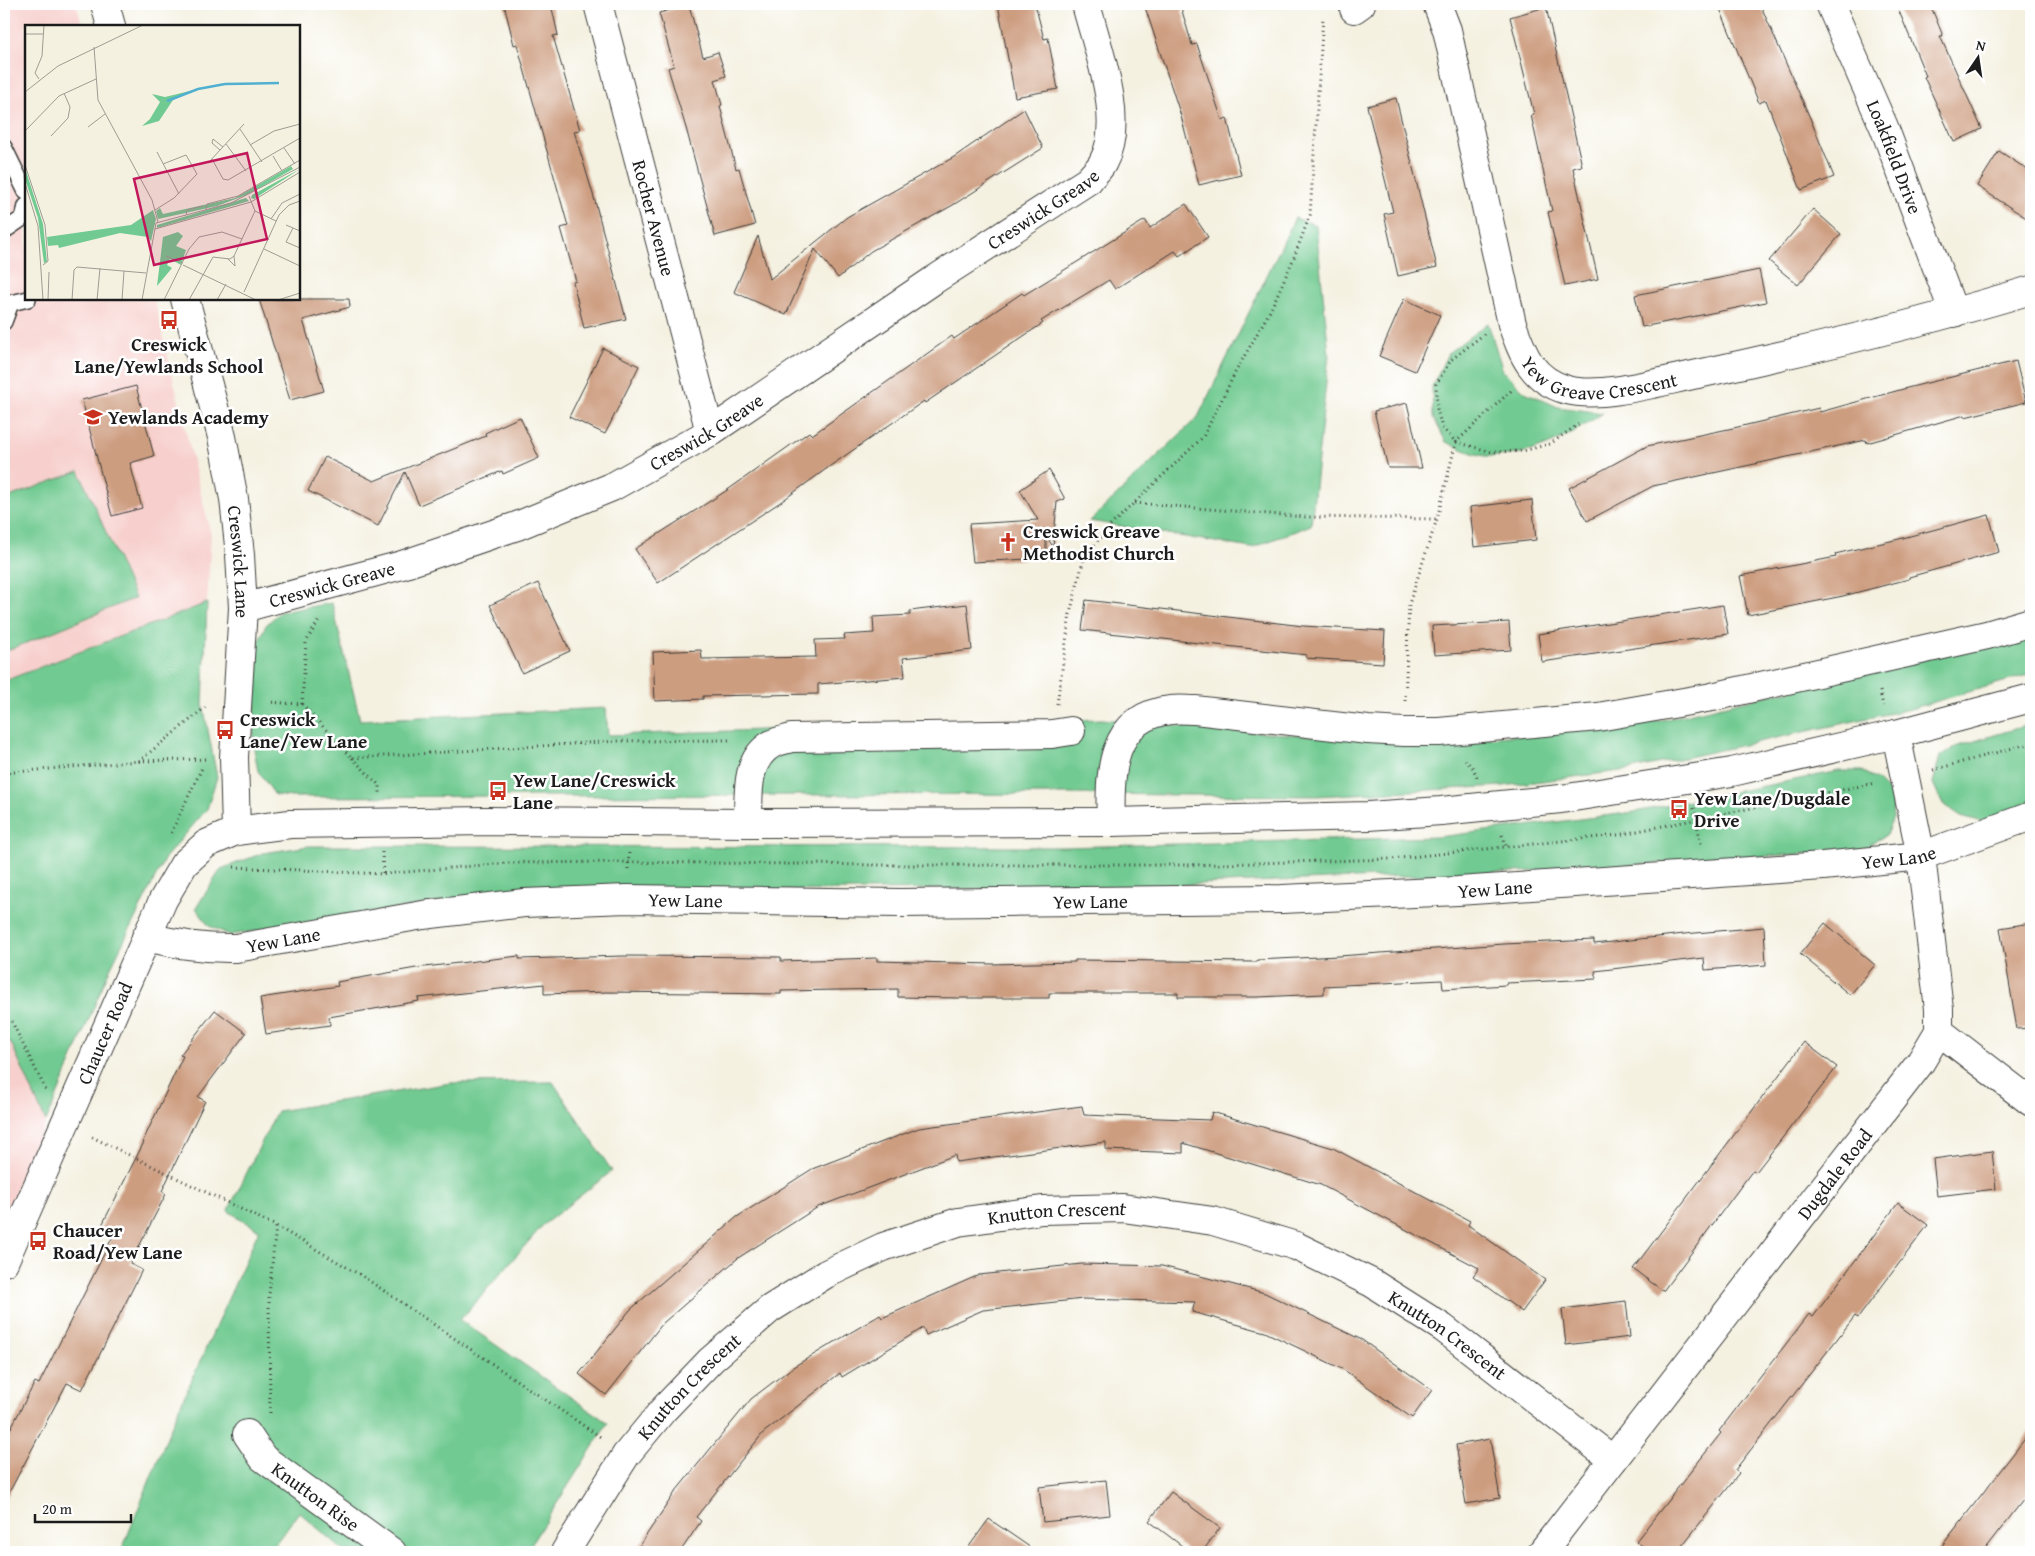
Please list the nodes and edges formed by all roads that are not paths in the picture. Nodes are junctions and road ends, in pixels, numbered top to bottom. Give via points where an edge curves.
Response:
1 (105, 4) edge
2 (598, 4) edge
3 (1086, 4) edge
4 (1437, 4) edge
5 (1830, 4) edge
6 (111, 25) edge
7 (4, 147) edge
8 (25, 190) edge
9 (25, 210) edge
10 (4, 231) edge
11 (2031, 290) edge
12 (25, 299) edge
13 (185, 300) edge
14 (7, 302) edge
15 (1954, 313) junction
16 (4, 322) edge
17 (710, 432) junction
18 (243, 608) junction
19 (2031, 622) edge
20 (2031, 698) edge
21 (1062, 732) road end
22 (1896, 734) junction
23 (2031, 816) edge
24 (1111, 822) junction
25 (748, 824) junction
26 (236, 831) junction
27 (1921, 856) junction
28 (146, 937) junction
29 (1939, 1031) junction
30 (2031, 1102) edge
31 (4, 1262) edge
32 (247, 1434) dead end
33 (1613, 1460) junction
34 (392, 1552) edge
35 (565, 1552) edge
36 (1542, 1552) edge

1 - 6 street
2 - 17 street, Rocher Avenue
3 - 17 street, Creswick Greave via 1111,98 1110,147 1103,164 1088,180
4 - 15 street, Yew Greave Crescent via 1447,30 1512,324 1522,352 1533,370 1550,383 1568,390 1600,392 1632,388 1755,362
5 - 15 street, Loakfield Drive via 1884,127
7 - 8 lane
9 - 10 lane via 23,218
11 - 15 street, Yew Greave Crescent
12 - 14 lane
13 - 18 street, Creswick Lane via 222,436 234,499
14 - 16 lane
17 - 18 street, Creswick Greave via 612,487 525,522 402,565
18 - 26 street, Creswick Lane via 234,757
19 - 24 street via 1987,635 1712,697 1598,717 1439,732 1404,732 1170,710 1135,723 1122,736 1110,788
20 - 22 street
21 - 25 street via 791,738 772,744 757,757 750,772
22 - 24 street via 1732,772 1561,798 1368,816
22 - 27 street
23 - 27 street, Yew Lane
24 - 25 street
25 - 26 street via 486,821 290,824
26 - 28 street, Chaucer Road via 206,844 184,864
27 - 28 street, Yew Lane via 1823,866 1458,891 1282,899 900,903 627,899 524,903 441,913 236,948 188,947
27 - 29 street via 1937,982
28 - 31 street, Chaucer Road
29 - 30 street
29 - 33 street, Dugdale Road via 1920,1063
32 - 34 street, Knutton Rise via 262,1458
33 - 35 street, Knutton Crescent via 1443,1328 1372,1283 1296,1246 1213,1221 1123,1208 1042,1210 958,1222 883,1247 826,1274 770,1309 711,1360 664,1409 626,1455
33 - 36 street, Dugdale Road

